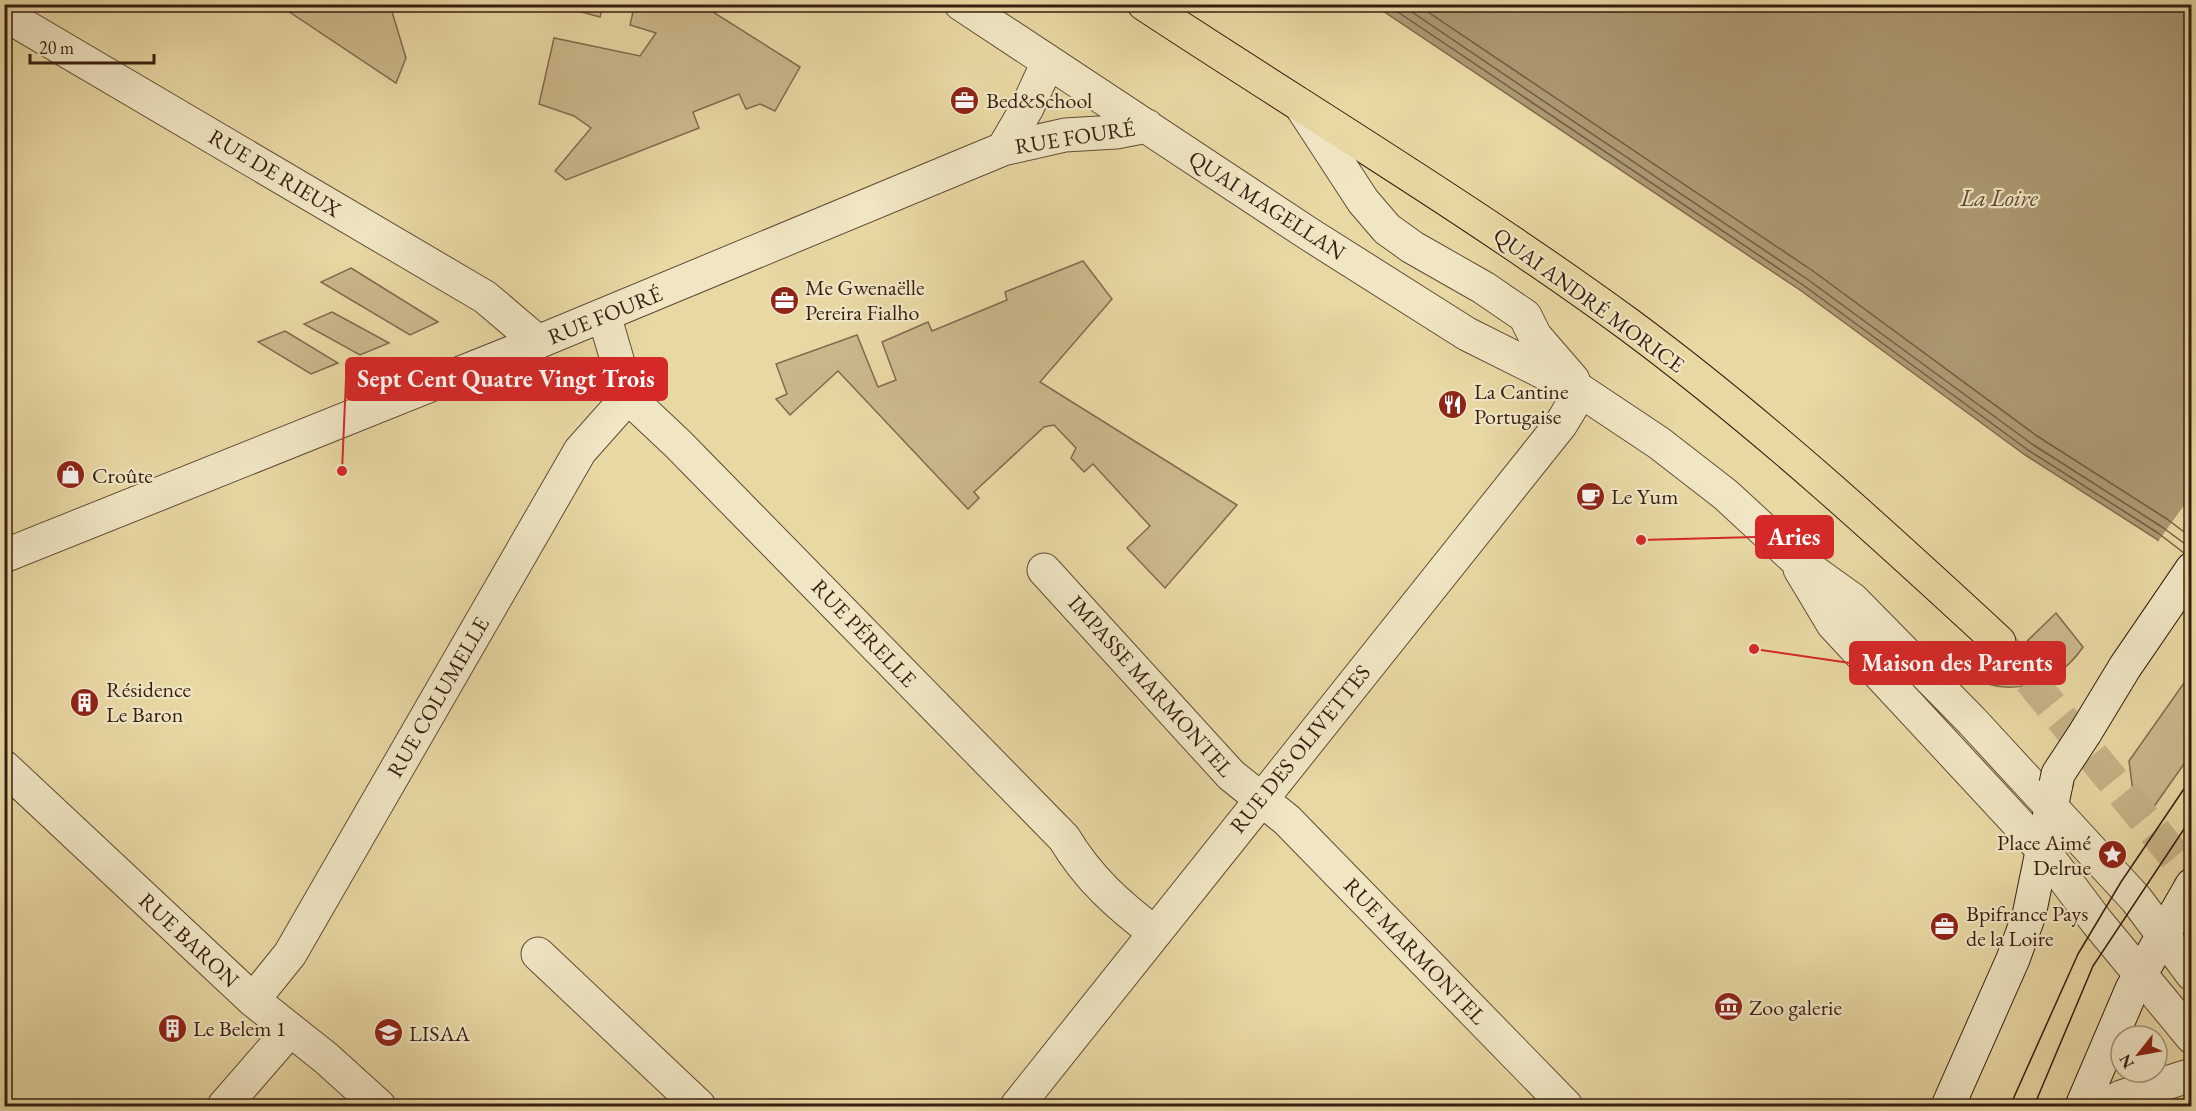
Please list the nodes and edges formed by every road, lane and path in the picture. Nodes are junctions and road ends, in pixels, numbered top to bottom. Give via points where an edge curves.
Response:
1 (961, 4) edge
2 (1144, 4) edge
3 (4, 14) edge
4 (1048, 62) junction
5 (1303, 109) junction
6 (1147, 126) junction
7 (1003, 149) junction
8 (604, 315) junction
9 (538, 342) junction
10 (1581, 391) junction
11 (628, 397) junction
12 (4, 556) edge
13 (1793, 557) junction
14 (2192, 569) edge
15 (1044, 570) dead end
16 (1999, 642) tunnel mouth
17 (4, 767) edge
18 (2054, 796) junction
19 (1259, 800) junction
20 (2042, 849) junction
21 (2192, 885) edge
22 (2168, 924) junction
23 (1155, 933) junction
24 (538, 954) dead end
25 (2141, 974) junction
26 (2192, 974) edge
27 (253, 1000) junction
28 (290, 1030) junction
29 (2186, 1031) edge
30 (2192, 1075) edge
31 (224, 1107) edge
32 (379, 1107) edge
33 (699, 1107) edge
34 (1017, 1107) edge
35 (1566, 1107) edge
36 (1948, 1107) edge
37 (2082, 1107) edge
38 (2105, 1107) edge

1 - 4 street, QUAI MAGELLAN
2 - 5 main road, QUAI ANDRÉ MORICE
3 - 9 street, RUE DE RIEUX via 485,297
4 - 6 street, QUAI MAGELLAN
4 - 7 street, RUE FOURÉ
5 - 10 street, QUAI MAGELLAN via 1363,201 1387,229 1525,316 1535,336
5 - 16 main road, QUAI ANDRÉ MORICE via 1521,248 1690,372 1869,522
6 - 7 street, RUE FOURÉ via 1065,135
6 - 10 street, QUAI MAGELLAN via 1467,334
7 - 8 street, RUE FOURÉ
8 - 9 street, RUE FOURÉ
8 - 11 street
9 - 12 street, RUE FOURÉ
10 - 13 street, QUAI MAGELLAN via 1659,443
10 - 19 street, RUE DES OLIVETTES via 1561,424
11 - 23 street, RUE PÉRELLE via 1064,838 1082,868
11 - 27 street, RUE COLUMELLE via 580,451 290,954
13 - 18 street, QUAI MAGELLAN via 1853,600 1987,738
13 - 20 street, QUAI MAGELLAN via 1833,624
14 - 18 street, bridge via 2058,774
15 - 19 street, IMPASSE MARMONTEL
17 - 27 street, RUE BARON
18 - 20 street
18 - 22 street, QUAI MAGELLAN via 2136,899
19 - 23 street, RUE DES OLIVETTES
19 - 35 street, RUE MARMONTEL via 1287,820
20 - 25 street
20 - 36 street via 2029,915 2017,948
21 - 22 street
22 - 25 street
22 - 26 street, QUAI MAGELLAN
23 - 34 street, RUE DES OLIVETTES
24 - 33 street
25 - 29 street
25 - 37 street
27 - 28 street, RUE BARON
28 - 31 street
28 - 32 street, RUE BARON
30 - 38 street via 2121,1097

